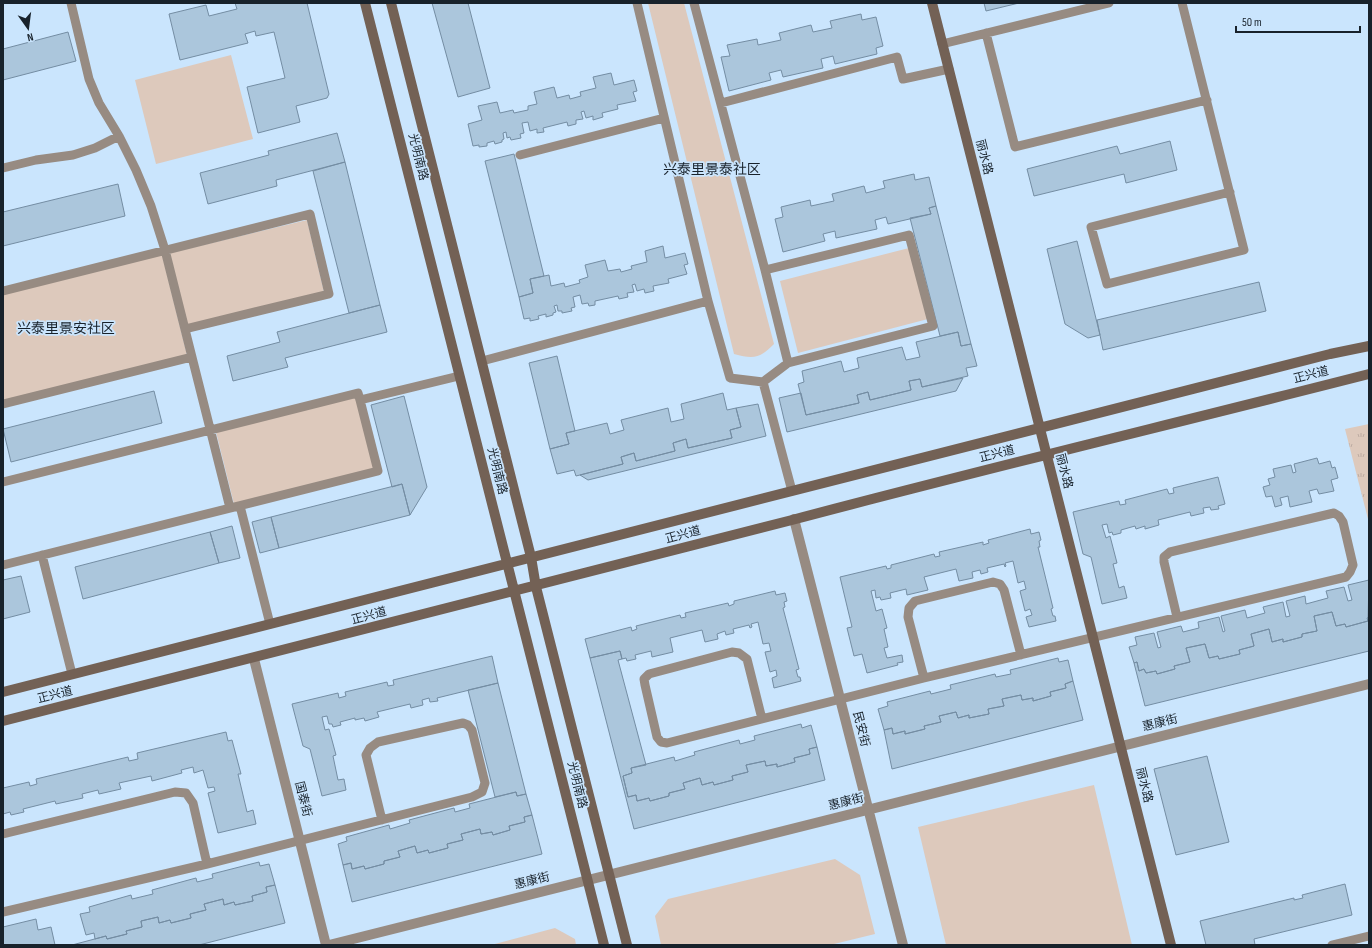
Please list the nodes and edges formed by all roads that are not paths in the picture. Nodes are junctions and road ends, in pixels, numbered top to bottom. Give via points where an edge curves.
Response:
1 (71, 3) edge
2 (366, 3) edge
3 (391, 3) edge
4 (637, 3) edge
5 (694, 3) edge
6 (932, 3) edge
7 (1109, 3) edge
8 (1182, 3) edge
9 (986, 33) junction
10 (942, 44) junction
11 (948, 69) junction
12 (1207, 100) junction
13 (721, 103) junction
14 (664, 118) junction
15 (119, 136) junction
16 (520, 155) dead end
17 (3, 168) edge
18 (1230, 192) junction
19 (165, 250) junction
20 (765, 270) junction
21 (3, 291) edge
22 (708, 301) junction
23 (185, 329) junction
24 (1369, 346) edge
25 (192, 357) junction
26 (482, 361) junction
27 (788, 363) junction
28 (1369, 374) edge
29 (460, 376) junction
30 (763, 382) junction
31 (360, 400) junction
32 (3, 404) edge
33 (1040, 428) junction
34 (211, 430) junction
35 (1047, 455) junction
36 (3, 482) edge
37 (792, 491) junction
38 (240, 506) junction
39 (230, 508) junction
40 (794, 519) junction
41 (42, 555) junction
42 (531, 557) junction
43 (507, 563) junction
44 (3, 565) edge
45 (536, 587) junction
46 (514, 592) junction
47 (1177, 617) junction
48 (270, 624) junction
49 (1093, 637) junction
50 (1021, 655) junction
51 (254, 659) junction
52 (72, 674) junction
53 (924, 678) junction
54 (1369, 684) edge
55 (3, 692) edge
56 (840, 699) junction
57 (762, 719) junction
58 (3, 721) edge
59 (1121, 746) junction
60 (868, 810) junction
61 (382, 820) junction
62 (3, 834) edge
63 (300, 840) junction
64 (207, 864) junction
65 (609, 875) junction
66 (588, 881) junction
67 (3, 912) edge
68 (1369, 936) edge
69 (328, 945) edge
70 (604, 945) edge
71 (627, 945) edge
72 (904, 945) edge
73 (1171, 945) edge
74 (1332, 945) edge

1 - 15 lane via 89,79 99,103
2 - 29 main road, 光明南路
3 - 26 main road, 光明南路
4 - 14 lane
5 - 13 lane
6 - 10 main road, 丽水路
7 - 9 lane
8 - 12 lane
9 - 10 lane
9 - 12 lane via 1015,147
10 - 11 main road, 丽水路
11 - 13 lane via 903,79 897,57
11 - 33 main road, 丽水路
12 - 18 lane
13 - 20 lane
14 - 16 lane
14 - 22 lane
15 - 17 lane via 73,155
15 - 19 lane via 151,206
18 - 18 lane via 1244,250 1107,284 1091,227
19 - 21 lane
19 - 23 lane
19 - 23 lane via 310,214 329,294
20 - 27 lane
20 - 27 lane via 909,235 933,326
22 - 26 lane
22 - 30 lane via 730,378
23 - 25 lane
24 - 33 main road, 正兴道
25 - 32 lane
25 - 34 lane
26 - 42 main road, 光明南路
27 - 30 lane
28 - 35 main road, 正兴道
29 - 31 lane
29 - 43 main road, 光明南路
30 - 37 lane
31 - 34 lane via 358,393
31 - 38 lane via 378,471
33 - 35 main road, 丽水路
33 - 37 main road, 正兴道
34 - 36 lane
34 - 39 lane
35 - 40 main road, 正兴道
35 - 49 main road, 丽水路
37 - 42 main road, 正兴道
38 - 39 lane
38 - 48 lane
39 - 41 lane
40 - 45 main road, 正兴道
40 - 56 street, 民安街
41 - 44 lane
41 - 52 lane
42 - 43 main road, 正兴道
42 - 45 main road, 光明南路
43 - 46 main road, 光明南路
43 - 48 main road, 正兴道
45 - 46 main road, 正兴道
45 - 65 main road, 光明南路
46 - 51 main road, 正兴道
46 - 66 main road, 光明南路
47 - 47 lane via 1346,576 1352,565 1343,522 1334,513 1170,552 1164,556 1164,562
47 - 49 lane
48 - 52 main road, 正兴道
49 - 50 lane
49 - 59 main road, 丽水路
50 - 53 lane
50 - 53 lane via 1004,590 1000,584 993,582 915,601 909,608 908,617
51 - 58 main road, 正兴道
51 - 63 street, 国泰街
52 - 55 main road, 正兴道
53 - 56 lane
54 - 59 street, 惠康街
56 - 57 lane
56 - 60 street, 民安街
57 - 57 lane via 667,743 661,742 644,679 649,674 739,652 747,659
59 - 60 street, 惠康街
59 - 73 main road, 丽水路
60 - 65 street, 惠康街
60 - 72 street, 民安街
61 - 61 lane via 472,797 482,792 485,783 472,730 468,725 463,723 378,742 370,748 366,755
61 - 63 lane
62 - 64 lane via 175,792 186,793 193,803
63 - 64 lane
63 - 69 street, 国泰街
64 - 67 lane
65 - 66 street, 惠康街
65 - 71 main road, 光明南路
66 - 69 street, 惠康街
66 - 70 main road, 光明南路
68 - 74 lane

